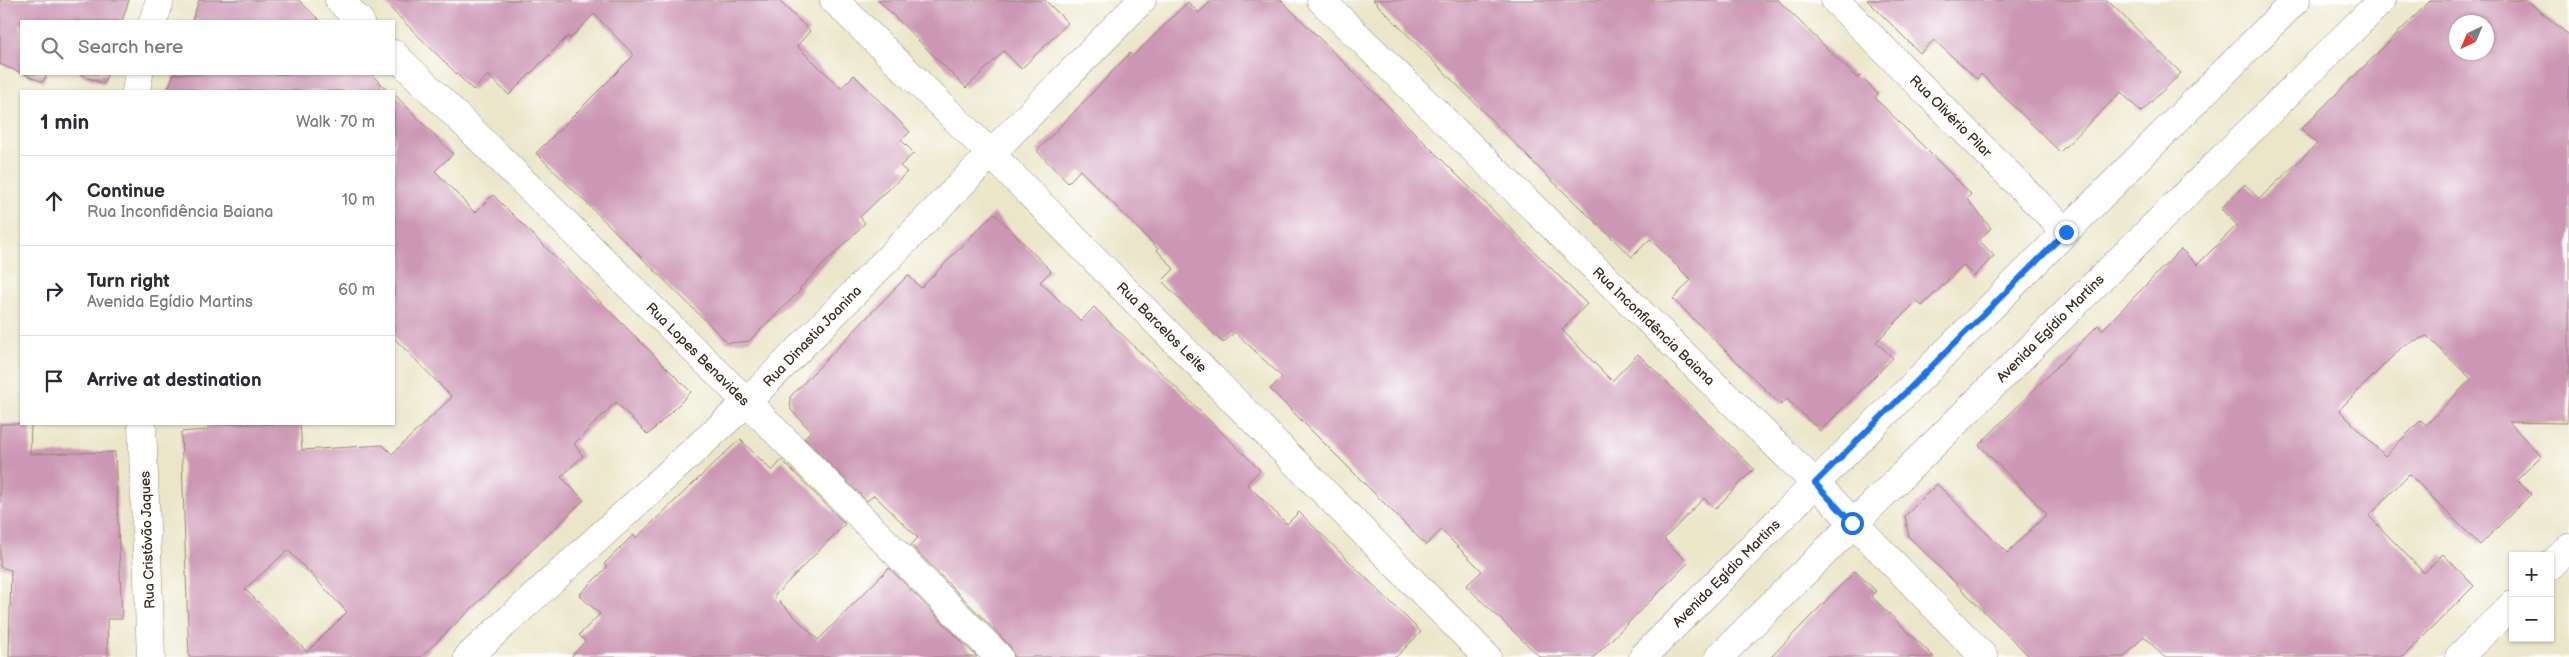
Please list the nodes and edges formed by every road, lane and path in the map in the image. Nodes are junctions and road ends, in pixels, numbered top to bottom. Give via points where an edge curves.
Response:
1 (160, 0) edge
2 (339, 0) edge
3 (834, 0) edge
4 (1142, 0) edge
5 (1321, 0) edge
6 (1835, 0) edge
7 (2296, 0) edge
8 (2382, 0) edge
9 (153, 20) edge
10 (359, 20) edge
11 (395, 55) edge
12 (139, 75) edge
13 (136, 90) edge
14 (990, 153) junction
15 (2066, 232) junction
16 (747, 402) junction
17 (142, 425) edge
18 (1815, 483) junction
19 (1852, 523) junction
20 (2569, 548) edge
21 (2554, 562) edge
22 (2509, 608) edge
23 (151, 657) edge
24 (468, 657) edge
25 (999, 657) edge
26 (1487, 657) edge
27 (1643, 657) edge
28 (1719, 657) edge
29 (1984, 657) edge
30 (2459, 657) edge

1 - 9 street
2 - 10 street
3 - 14 street, Rua Barcelos Leite
4 - 14 street, Rua Dinastia Joanina
5 - 18 street, Rua Inconfidência Baiana
6 - 15 street, Rua Olivério Pilar
7 - 15 street, Avenida Egídio Martins
8 - 19 street, Avenida Egídio Martins
11 - 16 street, Rua Lopes Benavides
12 - 13 street
14 - 16 street, Rua Dinastia Joanina
14 - 26 street, Rua Barcelos Leite
15 - 18 street, Avenida Egídio Martins
16 - 24 street, Rua Dinastia Joanina
16 - 25 street, Rua Lopes Benavides
17 - 23 street, Rua Cristóvão Jaques
18 - 19 street, Rua Inconfidência Baiana
18 - 27 street, Avenida Egídio Martins
19 - 28 street, Avenida Egídio Martins
19 - 29 street, Rua Inconfidência Baiana
20 - 21 street
22 - 30 street

